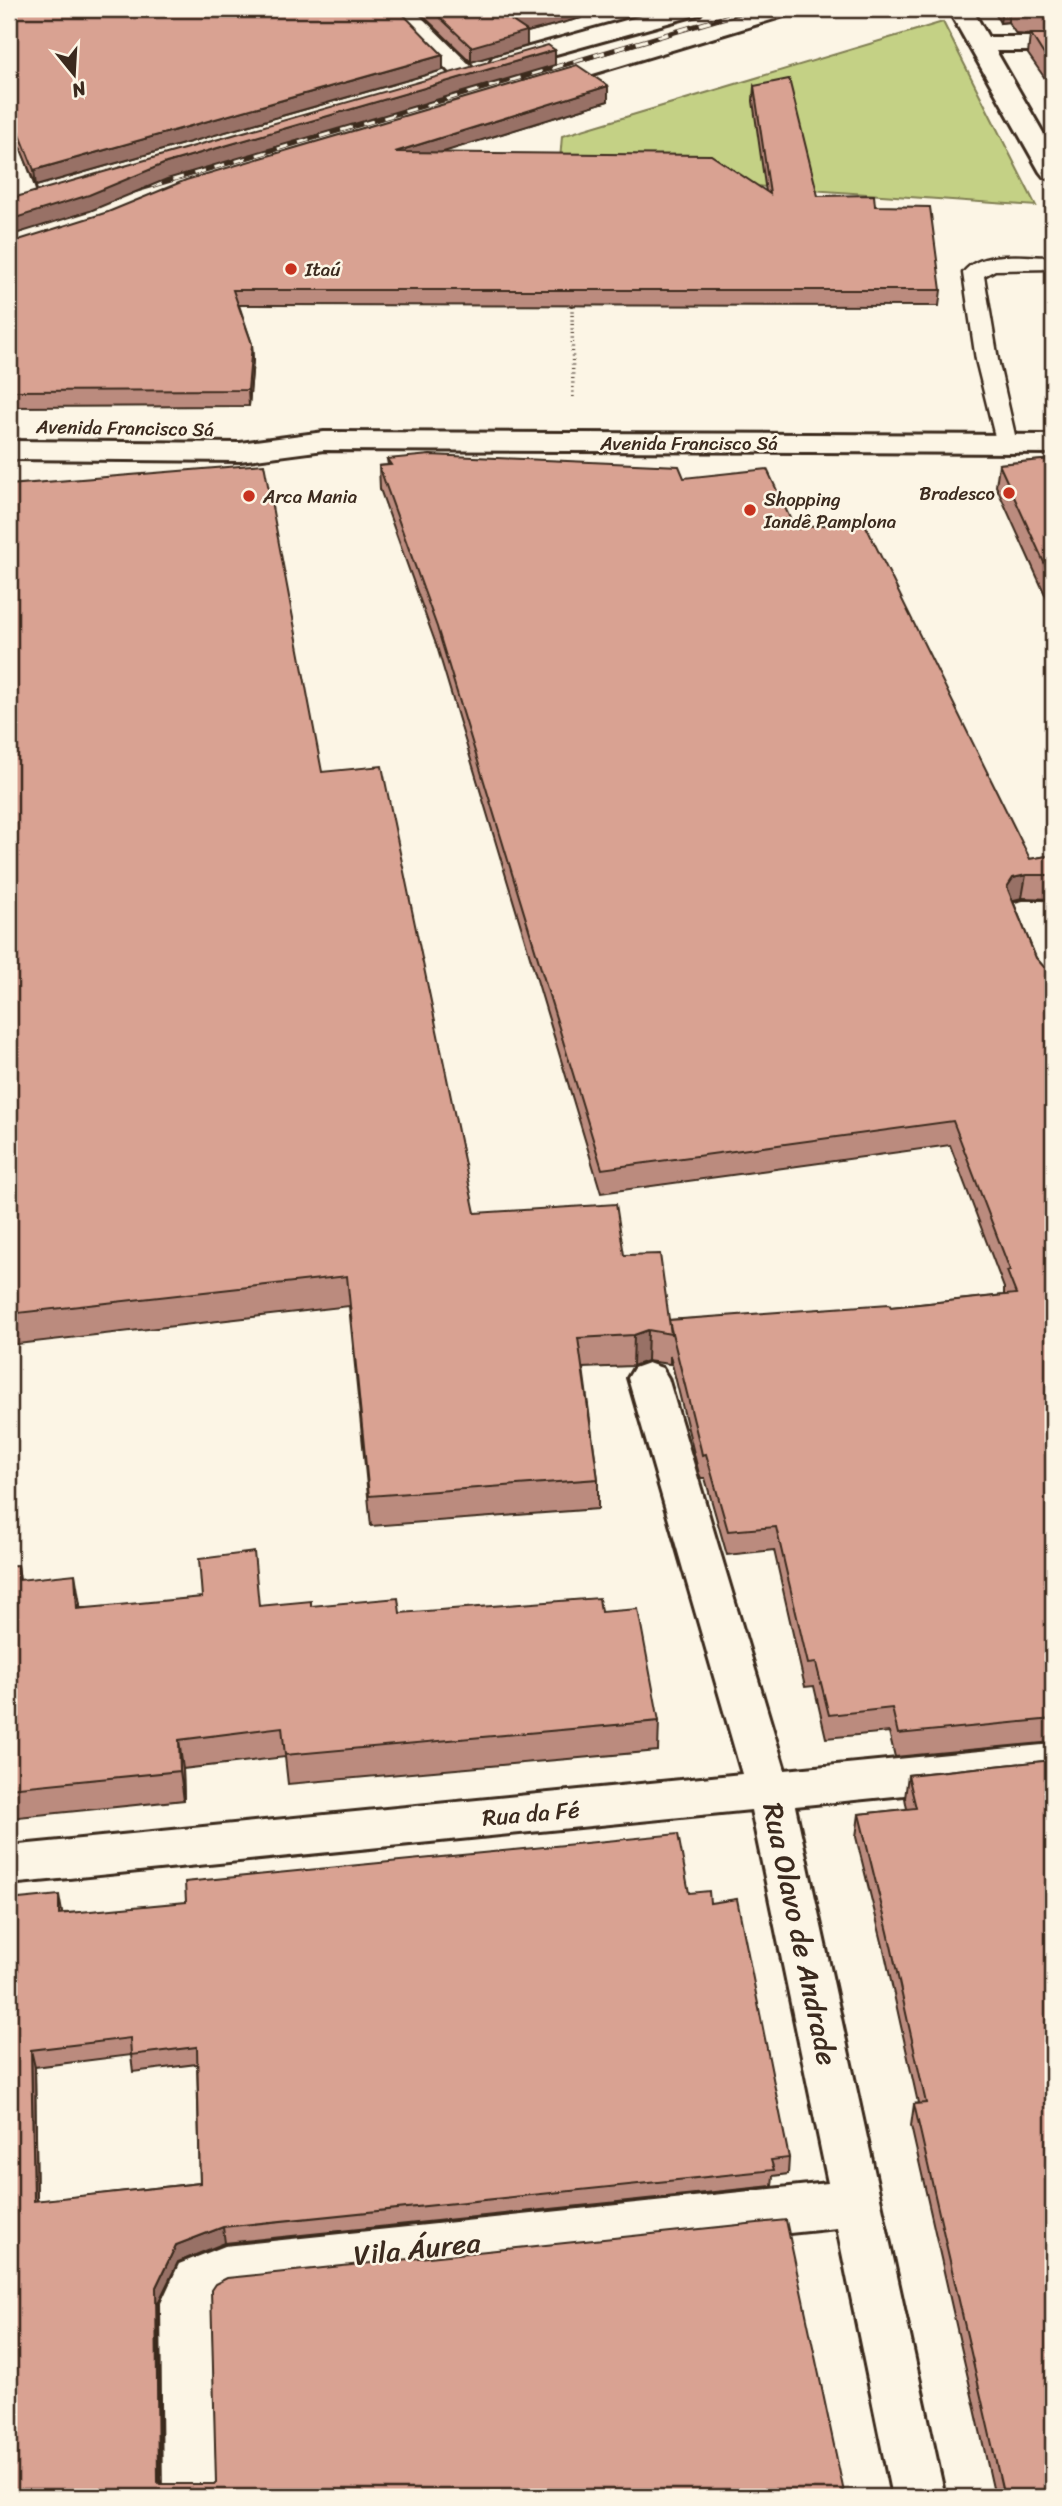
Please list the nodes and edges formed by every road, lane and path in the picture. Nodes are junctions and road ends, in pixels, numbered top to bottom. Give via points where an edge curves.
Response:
1 (400, 9) edge
2 (692, 9) edge
3 (783, 9) edge
4 (960, 9) edge
5 (982, 44) junction
6 (1053, 44) edge
7 (464, 73) junction
8 (438, 80) edge
9 (511, 91) edge
10 (9, 153) edge
11 (1053, 172) edge
12 (52, 191) edge
13 (17, 201) edge
14 (1053, 263) edge
15 (572, 306) edge
16 (573, 407) dead end
17 (9, 427) edge
18 (324, 441) junction
19 (1006, 443) junction
20 (1053, 444) edge
21 (9, 450) edge
22 (1038, 912) edge
23 (1053, 979) edge
24 (648, 1378) dead end
25 (1053, 1762) edge
26 (769, 1791) junction
27 (9, 1865) edge
28 (857, 2203) junction
29 (189, 2497) edge
30 (919, 2497) edge

1 - 7 street
2 - 7 street
3 - 9 street
4 - 5 street
5 - 6 street
5 - 11 street
7 - 8 street
10 - 13 street
12 - 13 street
14 - 19 lane via 990,264 973,272 986,360
15 - 16 path
17 - 18 street, Avenida Francisco Sá via 243,429
18 - 19 street, Avenida Francisco Sá
18 - 21 street, Avenida Francisco Sá via 240,452
19 - 20 street, Avenida Francisco Sá
22 - 23 street
24 - 26 street, Rua Olavo de Andrade
25 - 26 street, Rua da Fé
26 - 27 street, Rua da Fé
26 - 28 street, Rua Olavo de Andrade
28 - 29 street, Vila Áurea via 225,2269 206,2277 197,2281 186,2303
28 - 30 street, Rua Olavo de Andrade

